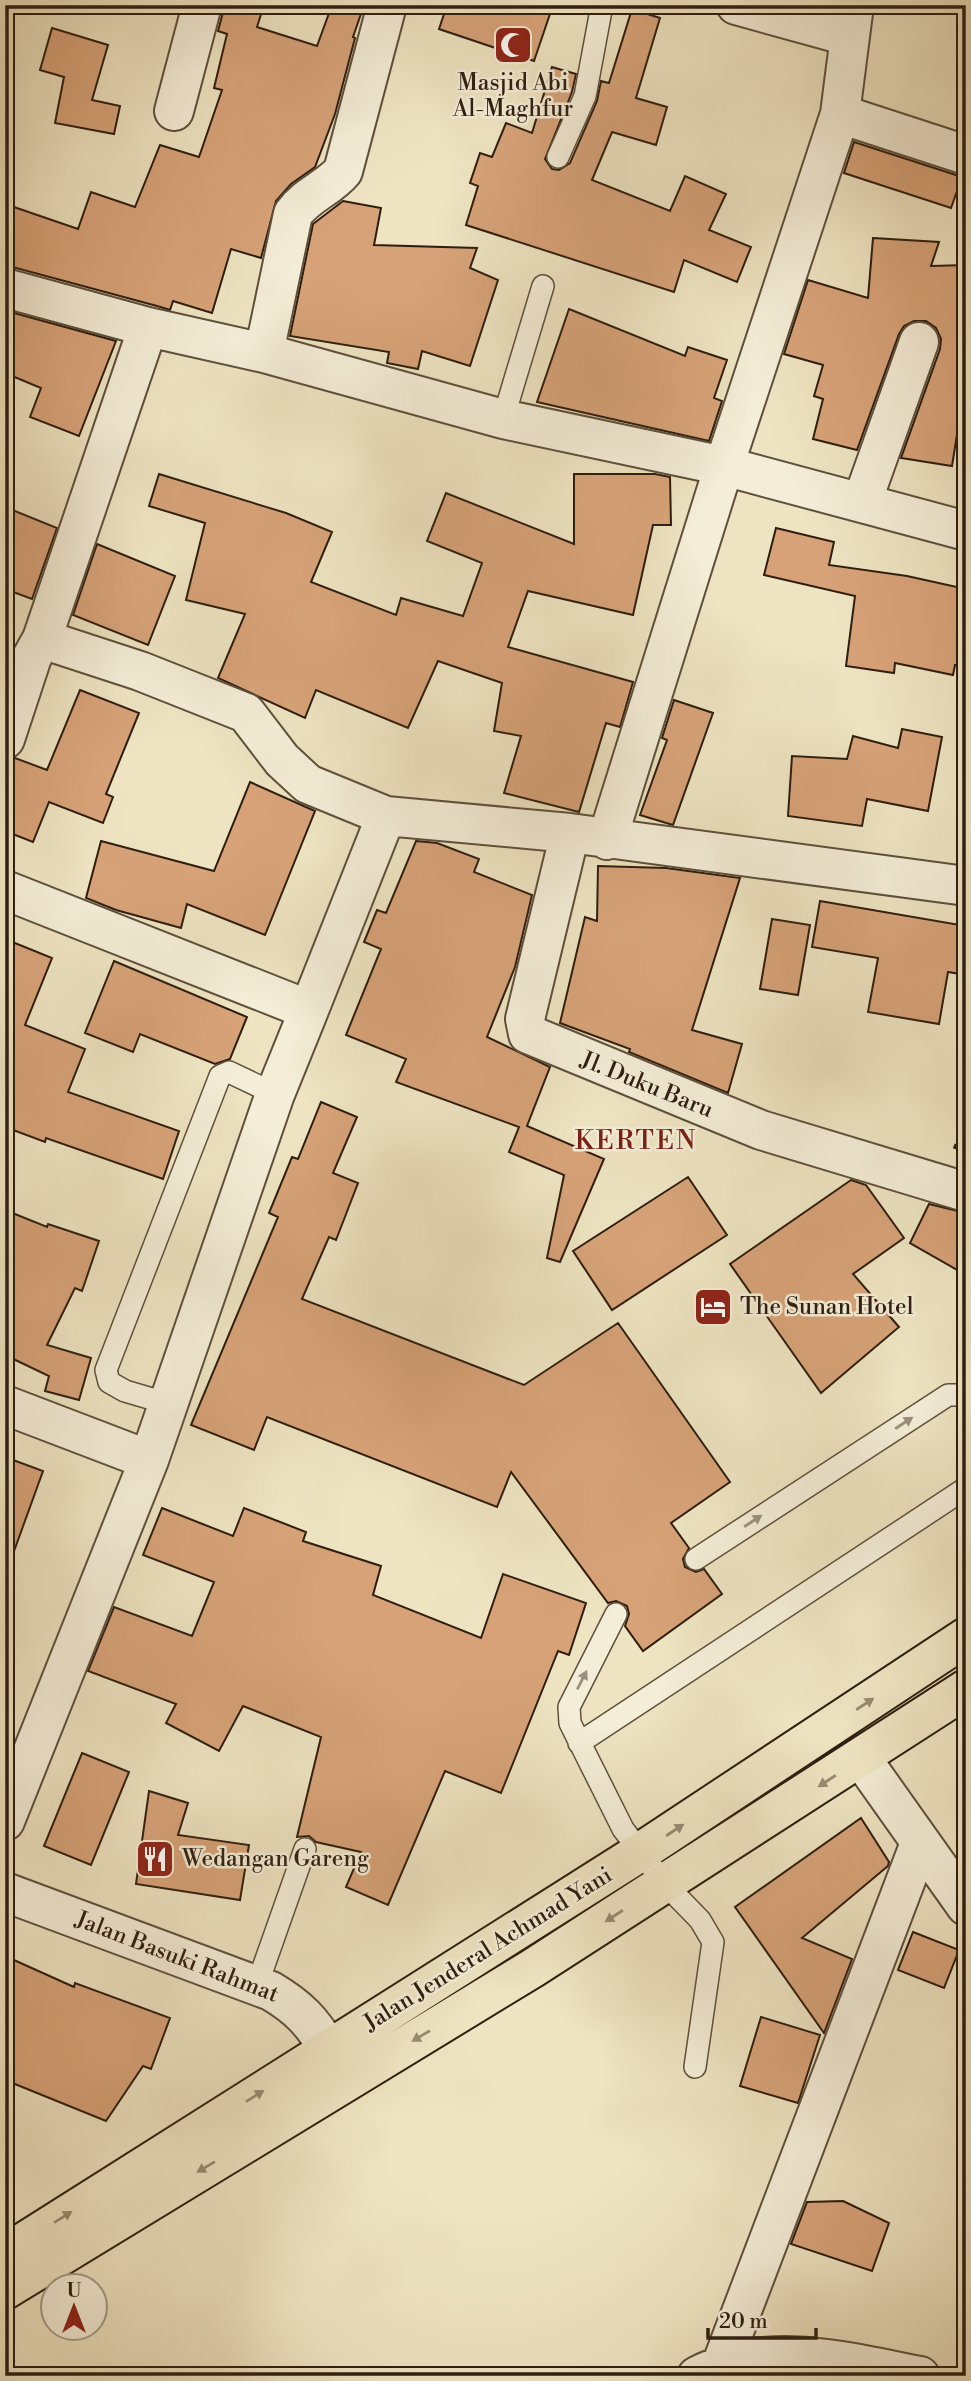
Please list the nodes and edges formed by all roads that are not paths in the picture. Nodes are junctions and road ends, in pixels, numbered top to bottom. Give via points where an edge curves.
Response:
1 (202, 5) edge
2 (387, 5) edge
3 (602, 5) edge
4 (736, 5) edge
5 (851, 21) edge
6 (174, 111) dead end
7 (840, 114) junction
8 (966, 155) edge
9 (558, 157) dead end
10 (543, 286) dead end
11 (6, 290) edge
12 (148, 327) junction
13 (919, 342) dead end
14 (264, 353) junction
15 (503, 419) junction
16 (724, 466) junction
17 (862, 502) junction
18 (966, 531) edge
19 (42, 639) junction
20 (5, 739) edge
21 (386, 816) junction
22 (570, 833) junction
23 (607, 840) junction
24 (966, 886) edge
25 (5, 890) edge
26 (309, 1010) junction
27 (275, 1094) junction
28 (966, 1192) edge
29 (966, 1395) edge
30 (169, 1404) junction
31 (5, 1405) edge
32 (149, 1460) junction
33 (966, 1488) edge
34 (696, 1559) dead end
35 (616, 1614) dead end
36 (966, 1637) edge
37 (966, 1689) edge
38 (579, 1744) junction
39 (861, 1758) junction
40 (5, 1821) edge
41 (631, 1841) junction
42 (920, 1843) junction
43 (305, 1849) dead end
44 (665, 1884) junction
45 (5, 1892) edge
46 (966, 1906) edge
47 (511, 1934) junction
48 (533, 1968) junction
49 (274, 1994) junction
50 (338, 2065) junction
51 (695, 2067) dead end
52 (5, 2254) edge
53 (5, 2290) edge
54 (710, 2370) edge
55 (920, 2376) edge

1 - 6 street
2 - 14 street via 343,171 332,184 303,200 293,214
3 - 9 lane via 585,96
4 - 5 street
5 - 7 street
7 - 8 street
7 - 16 street
10 - 15 lane
11 - 12 street
12 - 14 street
12 - 19 street
13 - 17 street
14 - 15 street
15 - 16 street
16 - 17 street
16 - 23 street
17 - 18 street
19 - 20 street
19 - 21 street via 141,671 246,713 282,760 308,784
21 - 22 street
21 - 26 street
22 - 23 street
22 - 28 street, Jl. Duku Baru via 525,1019 528,1034 761,1130
23 - 24 street
25 - 26 street
26 - 27 street
27 - 30 street
27 - 30 lane via 229,1072 220,1076 106,1370 109,1382 125,1391
34 -> 29 lane via 948,1395
30 - 32 street
31 - 32 street
32 - 40 street
33 - 38 lane
38 -> 35 lane via 569,1707
41 -> 36 highway, Jalan Jenderal Achmad Yani
37 - 39 highway, Jalan Jenderal Achmad Yani
38 - 41 lane
39 - 42 street
39 -> 44 highway, Jalan Jenderal Achmad Yani
41 - 44 lane
41 - 47 highway, Jalan Jenderal Achmad Yani
42 - 46 street
42 - 54 street
43 - 49 lane
44 -> 48 highway, Jalan Jenderal Achmad Yani
44 - 51 lane via 700,1920 713,1942
45 - 49 street, Jalan Basuki Rahmat
47 - 48 highway
47 - 50 highway, Jalan Jenderal Achmad Yani
48 -> 50 highway, Jalan Jenderal Achmad Yani
49 - 50 street, Jalan Basuki Rahmat via 311,2021
52 -> 50 highway, Jalan Jenderal Achmad Yani
50 -> 53 highway, Jalan Jenderal Achmad Yani
54 - 55 street via 786,2355

